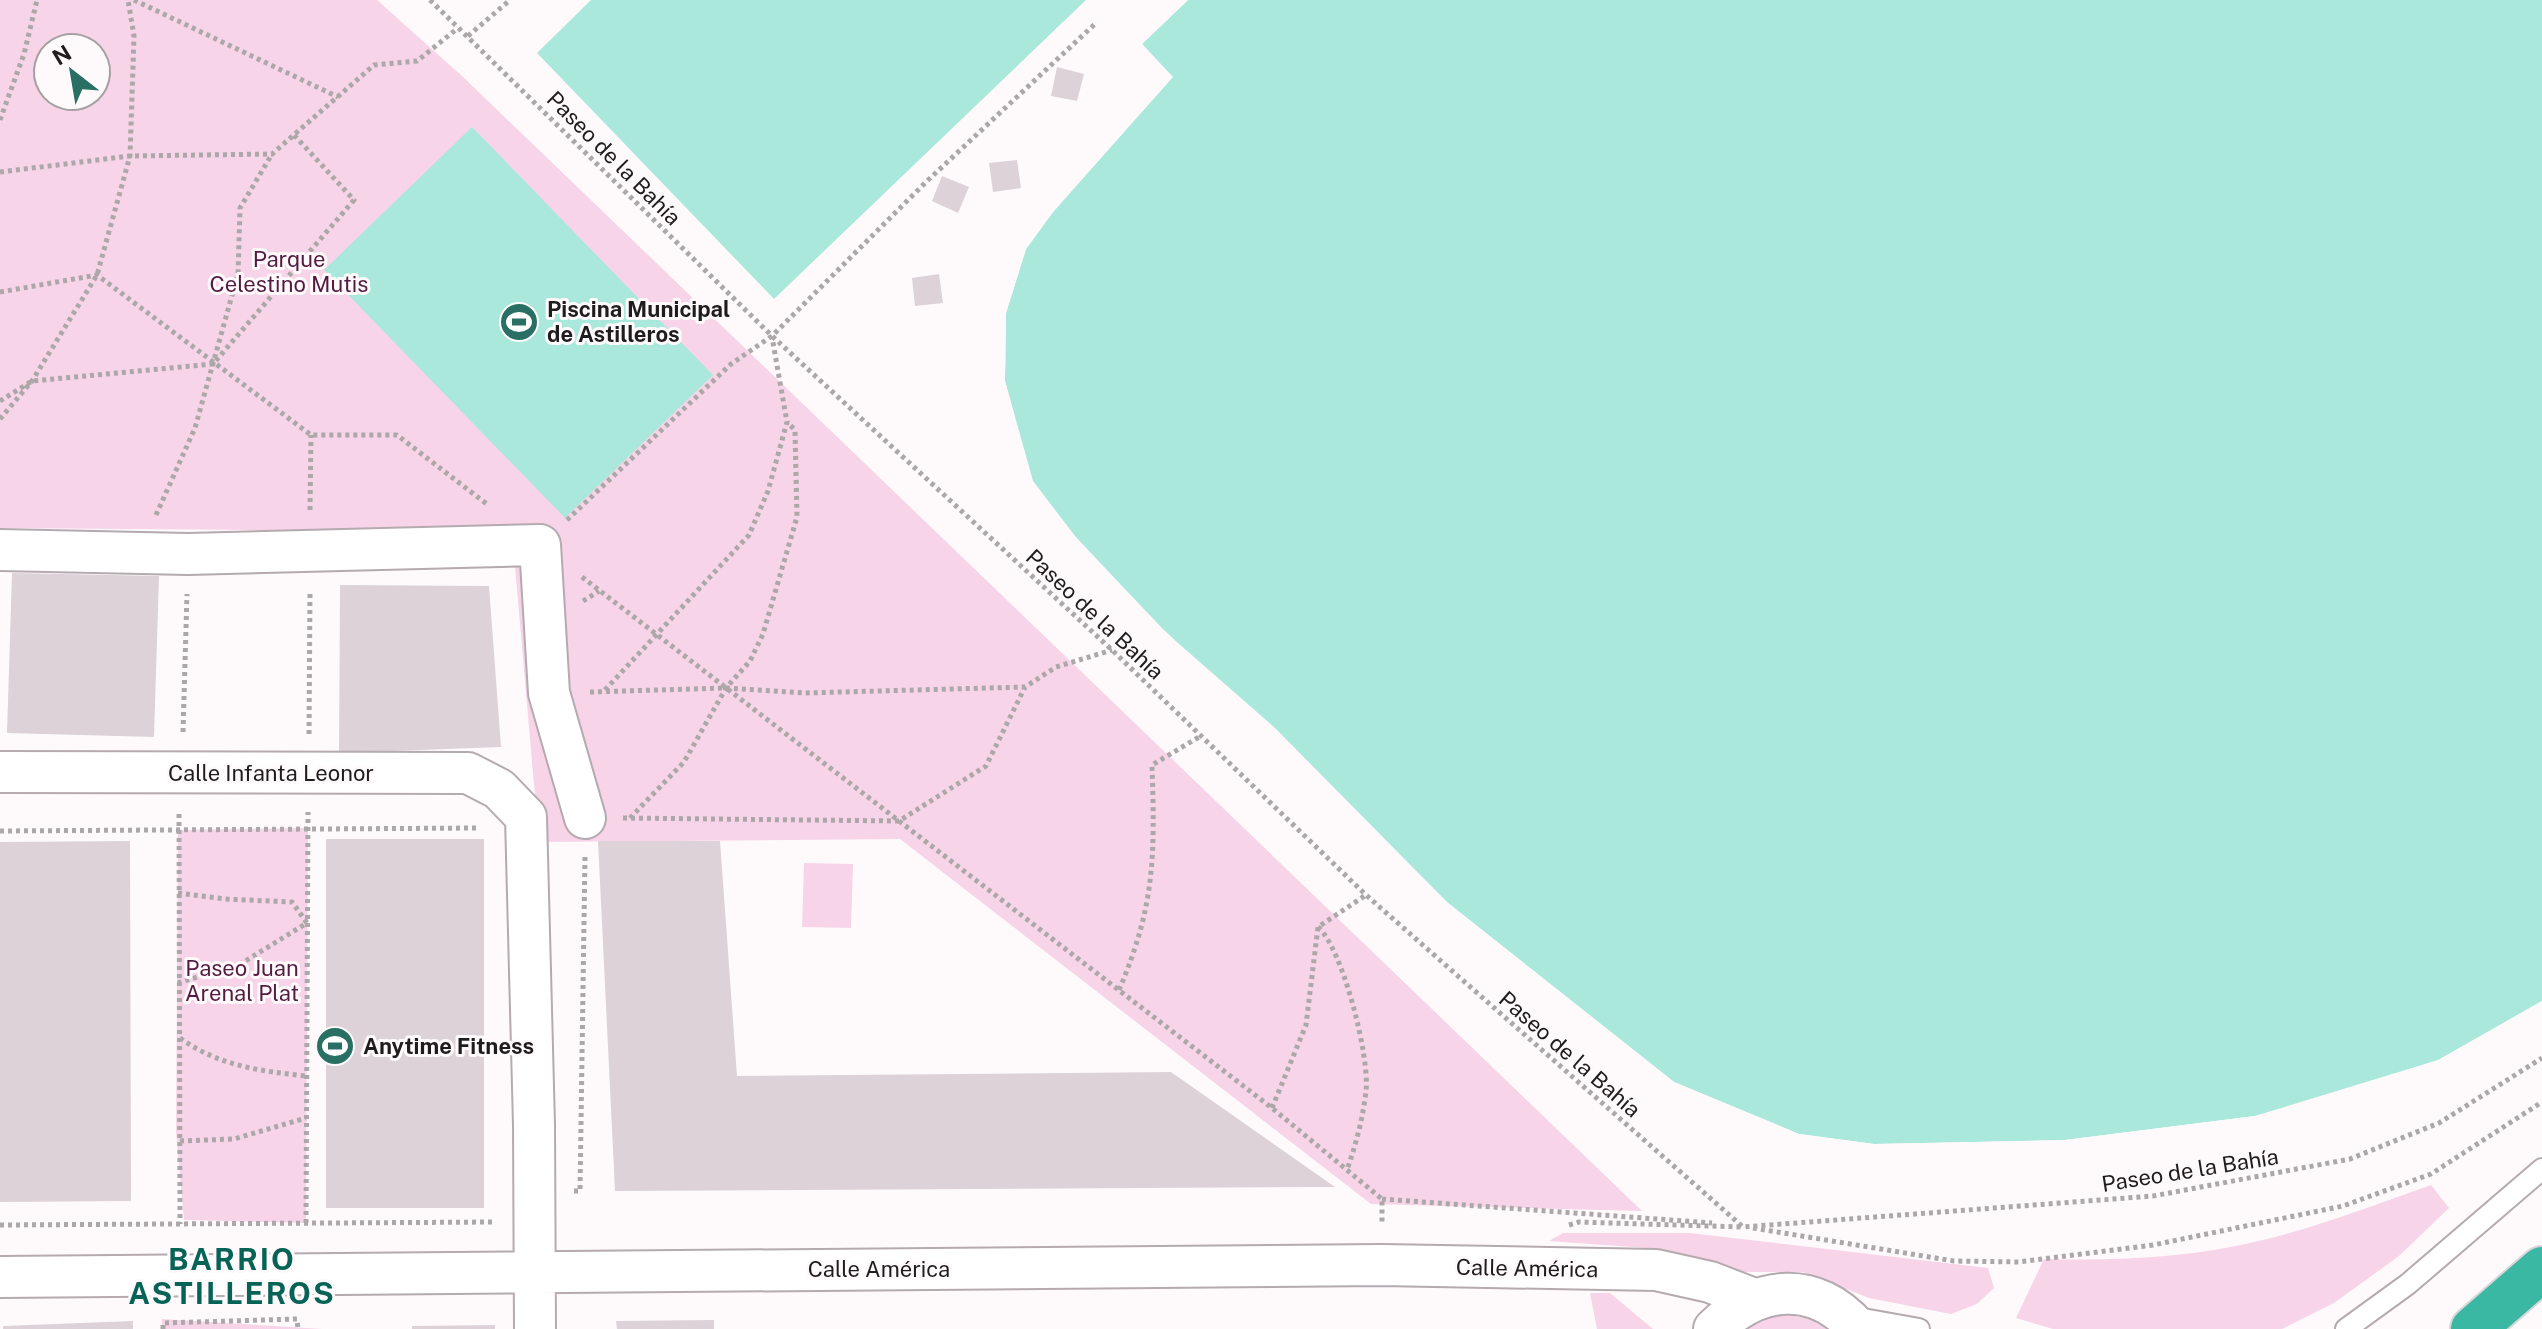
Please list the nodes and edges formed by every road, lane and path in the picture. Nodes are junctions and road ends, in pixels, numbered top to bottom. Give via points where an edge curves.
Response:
1 (37, 0) edge
2 (131, 0) edge
3 (430, 0) edge
4 (510, 0) edge
5 (1096, 23) dead end
6 (458, 28) junction
7 (468, 36) junction
8 (338, 97) junction
9 (0, 120) edge
10 (294, 135) junction
11 (272, 154) junction
12 (130, 156) junction
13 (0, 172) edge
14 (97, 275) junction
15 (0, 292) edge
16 (772, 336) junction
17 (213, 364) junction
18 (32, 381) junction
19 (0, 401) edge
20 (0, 419) edge
21 (787, 422) junction
22 (311, 435) junction
23 (540, 545) junction
24 (0, 550) edge
25 (310, 551) junction
26 (188, 554) junction
27 (658, 636) junction
28 (1112, 650) junction
29 (1025, 687) junction
30 (726, 688) junction
31 (604, 691) junction
32 (549, 693) junction
33 (1199, 737) junction
34 (0, 772) edge
35 (182, 773) junction
36 (309, 773) junction
37 (585, 818) joint
38 (630, 818) junction
39 (899, 821) junction
40 (308, 828) junction
41 (480, 828) dead end
42 (178, 830) junction
43 (0, 831) edge
44 (178, 893) junction
45 (1366, 895) junction
46 (307, 923) junction
47 (1318, 927) junction
48 (178, 983) junction
49 (1119, 990) junction
50 (179, 1037) junction
51 (2542, 1058) edge
52 (306, 1076) junction
53 (2542, 1102) edge
54 (1272, 1108) junction
55 (306, 1118) junction
56 (180, 1141) junction
57 (2542, 1169) edge
58 (1347, 1170) junction
59 (1382, 1199) junction
60 (497, 1206) dead end
61 (306, 1223) junction
62 (180, 1224) junction
63 (0, 1225) edge
64 (1743, 1227) junction
65 (1382, 1265) junction
66 (534, 1272) junction
67 (0, 1277) edge
68 (2529, 1282) edge
69 (1754, 1299) junction
70 (1852, 1323) edge
71 (163, 1329) edge
72 (298, 1329) edge
73 (535, 1329) edge
74 (1714, 1329) edge
75 (1919, 1329) edge
76 (2346, 1329) edge
77 (2473, 1329) edge

1 - 9 path
2 - 8 path
2 - 12 path
3 - 6 path, Paseo de la Bahía
4 - 7 path
5 - 16 path
6 - 7 path, Paseo de la Bahía
6 - 8 path via 417,61 374,65
7 - 16 path, Paseo de la Bahía
8 - 10 path
10 - 11 path
10 - 17 path via 354,200
11 - 12 path
11 - 17 path via 240,208 238,274
12 - 13 path
12 - 14 path
14 - 15 path
14 - 17 path
14 - 18 path
16 - 21 path
16 - 23 path via 731,364
16 - 28 path, Paseo de la Bahía
17 - 18 path
17 - 22 path
17 - 26 path via 195,428 154,521
18 - 19 path
18 - 20 path
21 - 27 path via 749,535
21 - 30 path via 795,430 797,517 763,634 750,661
22 - 23 path via 397,435
22 - 25 path
23 - 25 street
23 - 27 path
23 - 32 street
24 - 26 street
25 - 26 street
25 - 36 path
26 - 35 path
27 - 30 path
27 - 31 path
28 - 29 path via 1056,667
28 - 33 path, Paseo de la Bahía
29 - 30 path via 805,693
29 - 39 path via 986,766
30 - 31 path
30 - 38 path via 684,762
30 - 39 path
31 - 32 path
32 - 37 street
33 - 45 path, Paseo de la Bahía
33 - 49 path via 1152,765 1150,900
34 - 35 street, Calle Infanta Leonor
35 - 36 street, Calle Infanta Leonor
36 - 66 street, Calle Infanta Leonor via 468,773 499,789 526,817
37 - 38 path
38 - 39 path
39 - 49 path
40 - 41 path
40 - 42 path
40 - 46 path
42 - 43 path
42 - 44 path
44 - 46 path via 292,902
44 - 48 path
45 - 47 path
45 - 64 path, Paseo de la Bahía
46 - 48 path via 242,963
46 - 52 path
47 - 54 path via 1306,1025
47 - 58 path via 1328,936 1353,1004 1367,1088
48 - 50 path
49 - 54 path
50 - 52 path via 202,1053 251,1071
50 - 56 path
51 - 64 path, Paseo de la Bahía via 2439,1123 2350,1159 2153,1196
52 - 55 path
53 - 64 path via 2431,1174 2343,1206 2153,1245 2019,1262 1954,1261
54 - 58 path
55 - 56 path via 234,1139
55 - 61 path
56 - 62 path
57 - 76 lane
58 - 59 path
59 - 64 path
59 - 65 path
60 - 61 path via 497,1222
61 - 62 path
62 - 63 path
65 - 66 street, Calle América
65 - 69 street, Calle América via 1656,1270
66 - 67 street, Calle América
66 - 73 street
68 - 77 highway
69 - 70 street via 1778,1293 1803,1295 1826,1302
69 - 74 street
70 - 75 lane
71 - 72 path via 163,1323 297,1319

